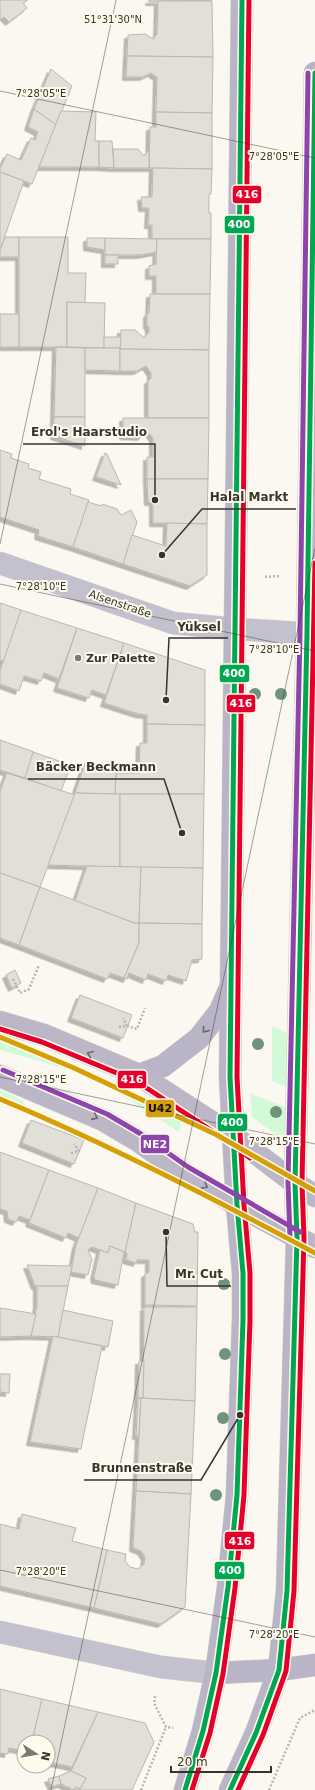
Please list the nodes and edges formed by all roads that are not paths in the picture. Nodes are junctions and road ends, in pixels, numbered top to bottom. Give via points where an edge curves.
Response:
1 (242, 0) edge
2 (315, 73) edge
3 (0, 563) edge
4 (236, 629) junction
5 (311, 634) edge
6 (232, 985) junction
7 (0, 1022) edge
8 (139, 1075) junction
9 (0, 1076) edge
10 (233, 1136) junction
11 (295, 1183) junction
12 (315, 1196) edge
13 (237, 1205) junction
14 (306, 1242) edge
15 (0, 1632) edge
16 (315, 1665) edge
17 (279, 1670) junction
18 (216, 1673) junction
19 (185, 1790) edge
20 (230, 1790) edge

1 - 4 main road
2 - 5 main road
3 - 4 street, Alsenstraße via 173,622
4 - 5 street, Alsenstraße
4 - 6 main road
5 - 11 main road
6 -> 8 main road via 220,1011 199,1038 163,1066
6 - 10 main road via 230,1077
8 -> 7 main road via 44,1035
8 - 10 main road
9 -> 13 main road via 103,1120
10 - 11 main road
10 - 13 main road
11 - 12 main road
11 - 14 main road
13 - 14 main road
13 - 18 main road via 243,1273 238,1495
14 - 17 main road via 287,1591
15 - 18 street via 160,1667
16 - 17 main road
17 - 18 main road
17 - 20 main road via 256,1733
18 - 19 main road via 203,1731

